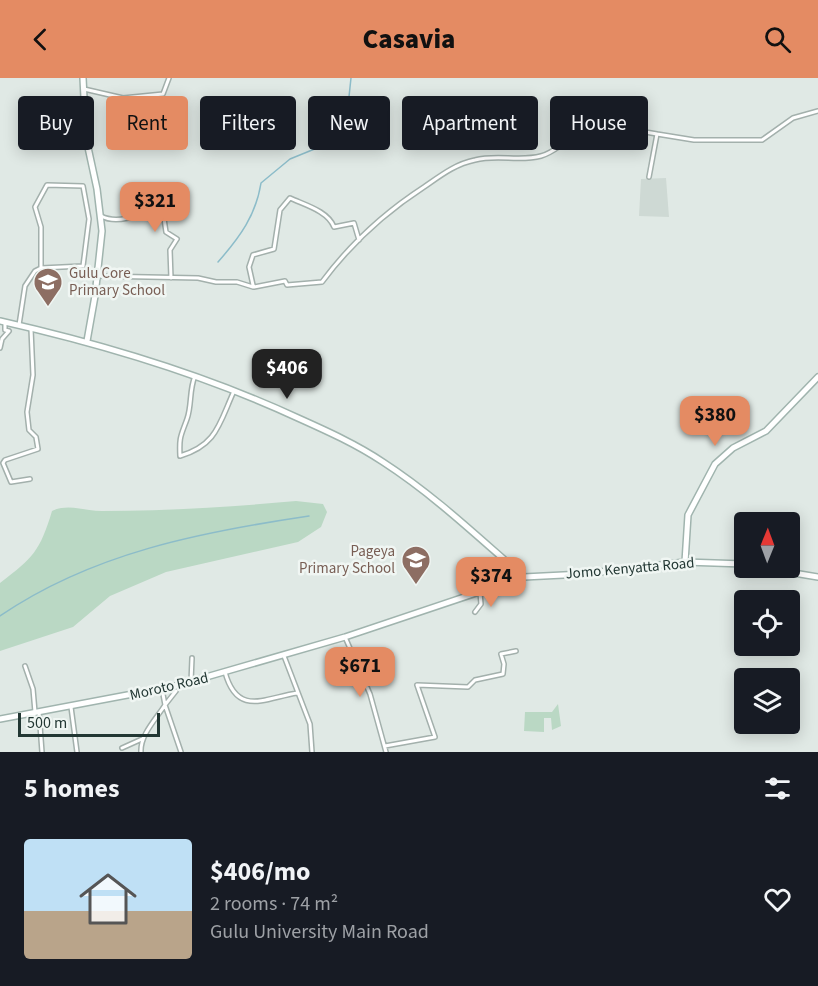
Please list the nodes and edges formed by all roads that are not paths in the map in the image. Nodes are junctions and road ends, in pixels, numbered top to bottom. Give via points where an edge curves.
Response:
1 (83, 78) edge
2 (169, 78) edge
3 (84, 89) junction
4 (818, 111) edge
5 (657, 134) junction
6 (649, 177) dead end
7 (174, 200) dead end
8 (155, 206) junction
9 (101, 216) junction
10 (358, 240) junction
11 (41, 268) junction
12 (98, 276) junction
13 (171, 278) junction
14 (254, 287) junction
15 (3, 321) edge
16 (19, 325) junction
17 (31, 327) junction
18 (87, 341) junction
19 (0, 348) edge
20 (195, 376) junction
21 (818, 377) edge
22 (234, 391) junction
23 (30, 479) dead end
24 (685, 562) junction
25 (734, 564) edge
26 (800, 574) edge
27 (475, 575) dead end
28 (524, 577) junction
29 (818, 577) edge
30 (478, 591) junction
31 (475, 612) dead end
32 (349, 634) junction
33 (336, 640) joint
34 (516, 651) dead end
35 (284, 656) junction
36 (192, 658) dead end
37 (25, 666) dead end
38 (225, 672) junction
39 (191, 682) junction
40 (162, 689) junction
41 (176, 691) dead end
42 (297, 693) junction
43 (71, 705) junction
44 (165, 705) junction
45 (37, 712) junction
46 (0, 719) edge
47 (143, 738) junction
48 (385, 746) junction
49 (122, 748) dead end
50 (42, 752) edge
51 (78, 752) edge
52 (140, 752) edge
53 (181, 752) edge
54 (312, 752) edge
55 (386, 752) edge

1 - 3 street
2 - 3 street via 163,94 129,98
3 - 9 street via 86,138
4 - 5 street via 793,118 762,140 693,140
5 - 6 street
5 - 10 street via 591,130 545,155 467,162 444,171 389,209
7 - 8 street
8 - 9 street via 135,216
8 - 13 street via 163,212 166,232 177,239 170,252
9 - 12 street
10 - 14 street via 322,282 286,285 280,281
10 - 14 street via 354,223 334,227 332,220 312,206 290,198 280,210 274,249 253,255 249,267
11 - 11 street via 83,266 89,219 83,186 49,185 40,194 35,209 41,229
11 - 16 street via 26,286
12 - 13 street
12 - 18 street
13 - 14 street via 237,282
15 - 16 street
15 - 19 street via 9,331
16 - 17 street
17 - 18 street
17 - 23 street via 33,375 27,420 39,449 3,463 11,482
18 - 20 street
20 - 22 street
20 - 22 street via 187,421 180,430 180,456 192,454 213,437
21 - 24 street via 766,431 734,448 715,464 688,515
22 - 28 street via 381,460 430,495
24 - 25 street, Jomo Kenyatta Road
24 - 28 street, Jomo Kenyatta Road
26 - 29 street
27 - 30 street
28 - 30 street, Jomo Kenyatta Road
30 - 31 street via 481,604
30 - 32 street, Jomo Kenyatta Road
32 - 33 street, Jomo Kenyatta Road
32 - 48 street
33 - 35 street, Moroto Road
34 - 48 street via 501,654 503,674 476,680 468,687 417,685 435,737
35 - 38 street, Moroto Road
35 - 42 street
36 - 39 street
37 - 45 street
38 - 39 street, Moroto Road
38 - 42 street via 230,690 241,697 262,701
39 - 40 street, Moroto Road
40 - 43 street, Moroto Road
40 - 44 street
41 - 44 street
42 - 54 street via 310,724
43 - 45 street, Moroto Road
43 - 51 street
44 - 47 street
44 - 53 street
45 - 46 street, Moroto Road
45 - 50 street
47 - 49 street
47 - 52 street
48 - 55 street

